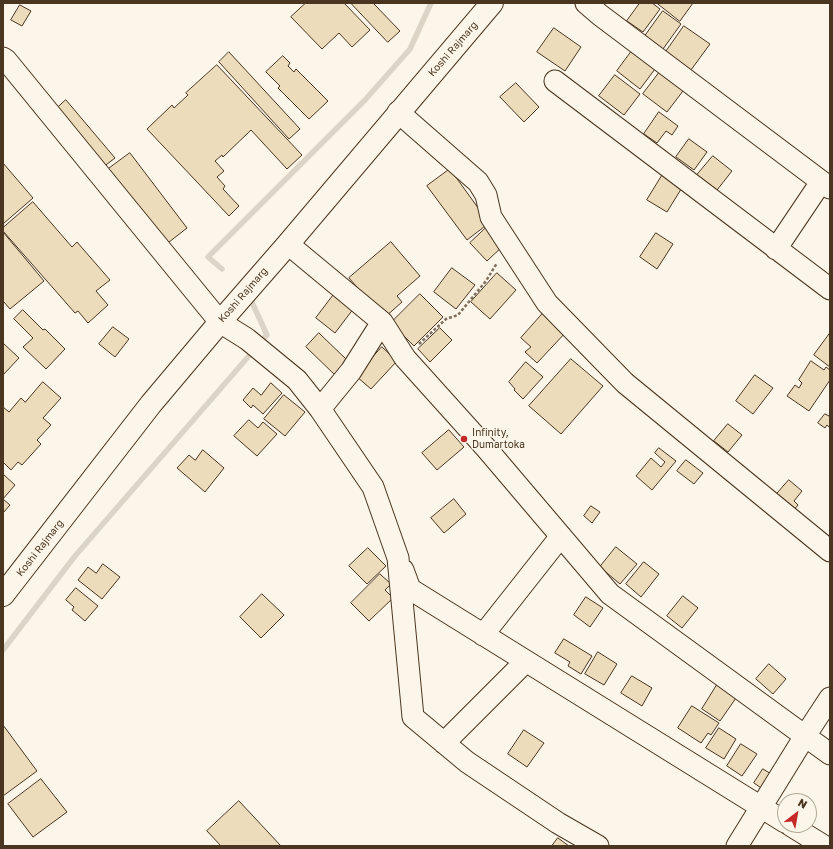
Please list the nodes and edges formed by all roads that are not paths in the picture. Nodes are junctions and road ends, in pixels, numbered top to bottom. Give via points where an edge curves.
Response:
1 (492, 3) edge
2 (586, 3) edge
3 (3, 58) edge
4 (555, 81) dead end
5 (398, 112) junction
6 (826, 185) edge
7 (288, 244) junction
8 (776, 249) junction
9 (830, 289) edge
10 (220, 322) junction
11 (382, 322) junction
12 (320, 409) junction
13 (561, 536) junction
14 (830, 551) edge
15 (398, 558) junction
16 (3, 595) edge
17 (483, 635) junction
18 (526, 661) junction
19 (830, 698) edge
20 (805, 736) junction
21 (444, 743) junction
22 (830, 754) edge
23 (761, 807) junction
24 (777, 817) edge
25 (803, 833) edge
26 (598, 846) edge
27 (738, 846) edge
28 (824, 846) edge

1 - 5 main road, Koshi Rajmarg
2 - 6 street
3 - 10 street
4 - 8 street
5 - 7 main road, Koshi Rajmarg
5 - 14 street via 478,182 486,195 491,217 547,303 624,383
6 - 8 street
7 - 10 main road, Koshi Rajmarg
7 - 11 street
8 - 9 street
10 - 12 street via 247,339 297,380
10 - 16 main road, Koshi Rajmarg via 151,404
11 - 12 street via 351,371
11 - 13 street via 404,358
12 - 15 street via 373,487
13 - 17 street
13 - 20 street via 610,594
15 - 17 street via 410,589
15 - 21 street via 413,717
17 - 18 street
18 - 21 street
18 - 23 street
19 - 20 street
20 - 22 street
20 - 23 street
21 - 26 street via 467,762 558,823
23 - 24 street
23 - 27 street
25 - 28 street

